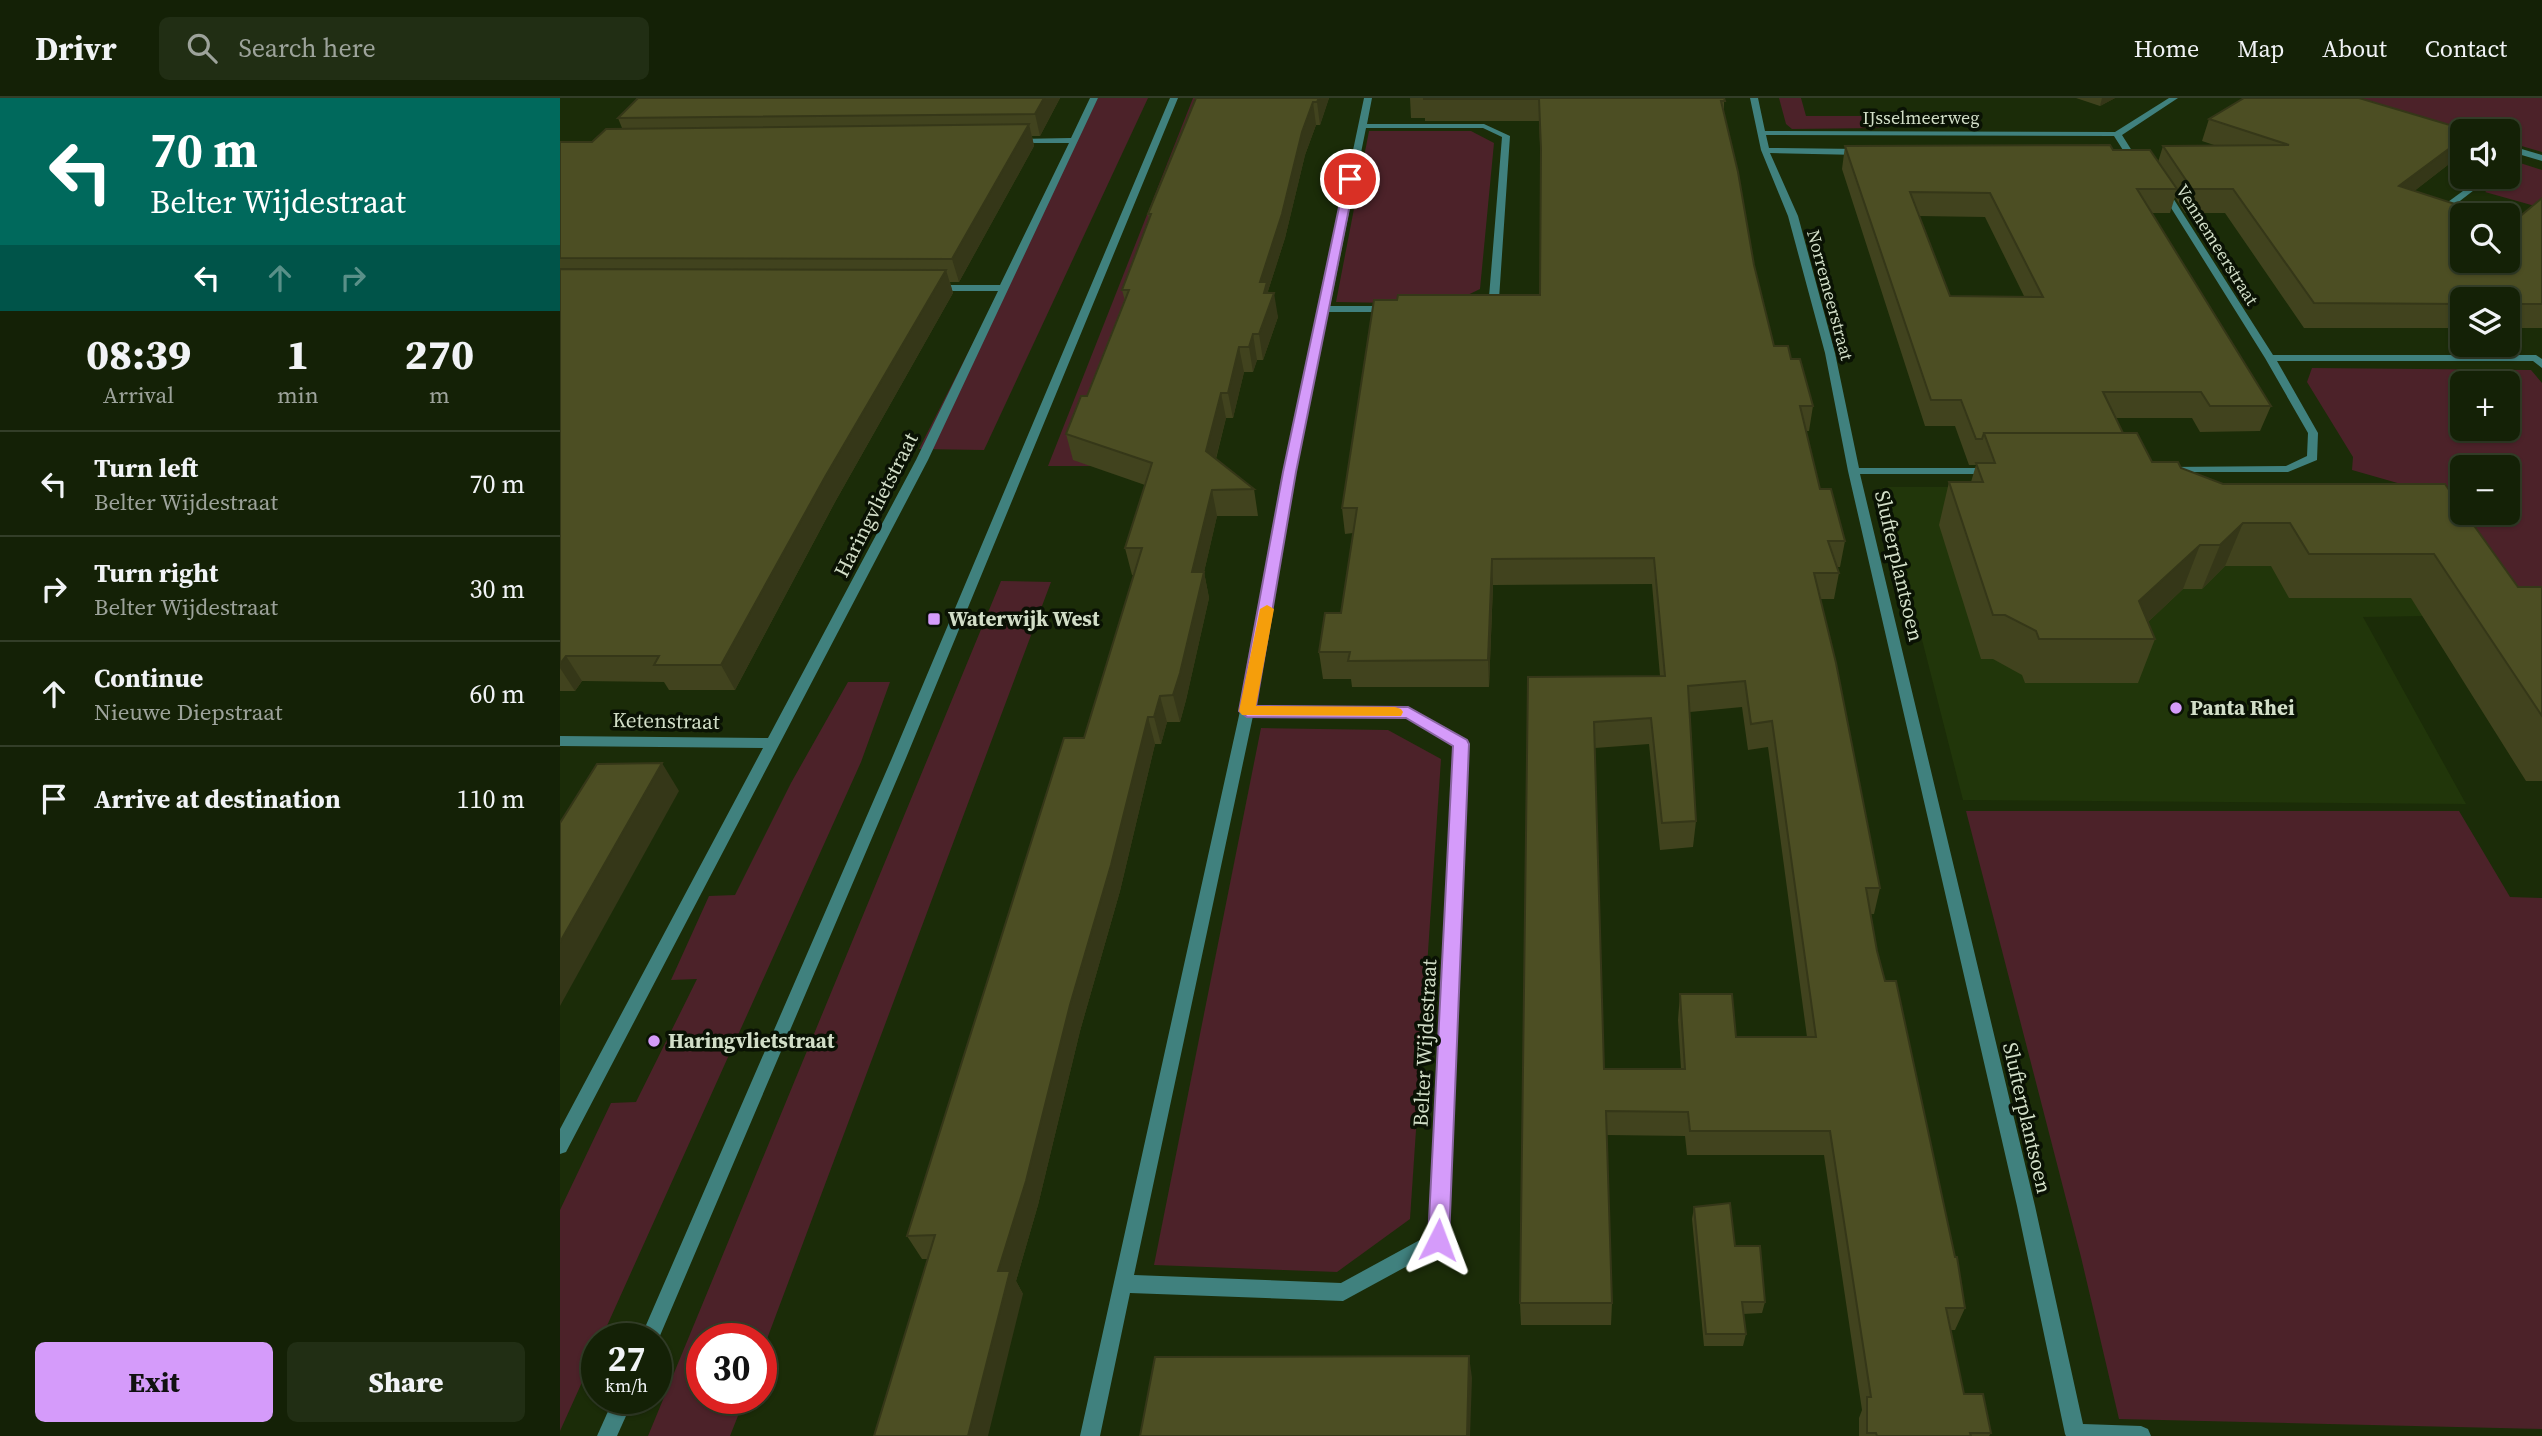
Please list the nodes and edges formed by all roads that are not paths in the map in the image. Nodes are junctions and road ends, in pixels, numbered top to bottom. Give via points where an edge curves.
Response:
1 (1094, 98) edge
2 (1174, 98) edge
3 (1368, 98) edge
4 (1754, 98) edge
5 (2174, 98) edge
6 (1362, 126) junction
7 (1760, 133) junction
8 (2117, 134) junction
9 (1005, 141) edge
10 (1074, 141) junction
11 (1765, 150) junction
12 (1873, 152) edge
13 (2520, 152) edge
14 (2118, 156) edge
15 (2131, 156) junction
16 (2542, 158) edge
17 (2151, 171) edge
18 (2159, 182) edge
19 (2471, 189) edge
20 (2440, 212) edge
21 (925, 288) edge
22 (1004, 288) junction
23 (1322, 309) junction
24 (1403, 309) edge
25 (1470, 309) edge
26 (2270, 358) junction
27 (2540, 360) edge
28 (2152, 470) edge
29 (1854, 471) junction
30 (2003, 471) edge
31 (1247, 711) junction
32 (560, 741) edge
33 (771, 743) junction
34 (560, 1146) edge
35 (1124, 1284) junction
36 (656, 1323) edge
37 (617, 1414) edge
38 (2075, 1435) edge
39 (607, 1436) edge
40 (1090, 1436) edge
41 (2141, 1436) edge

1 - 10 street, Haringvlietstraat
2 - 36 street via 900,758
3 - 6 street
4 - 7 street
5 - 8 street
6 - 23 street
6 - 25 street via 1483,127 1506,136 1494,299
7 - 8 street, IJsselmeerweg
7 - 11 street, Norremeerstraat
8 - 15 street
9 - 10 street
10 - 22 street, Haringvlietstraat
11 - 12 street, IJsselmeerweg
11 - 29 street, Norremeerstraat via 1793,216 1830,353
13 - 16 street
14 - 15 street
15 - 17 street, Vennemeerstraat
18 - 26 street, Vennemeerstraat
19 - 20 street
21 - 22 street
22 - 33 street, Haringvlietstraat via 922,460
23 - 24 street
23 - 31 street
26 - 27 street
26 - 28 street via 2313,433 2314,458 2288,469
29 - 30 street, Slufterplantsoen
29 - 38 street, Slufterplantsoen
31 - 35 street
31 - 35 street, Belter Wijdestraat via 1408,712 1461,744 1438,1240 1343,1292
32 - 33 street, Ketenstraat
33 - 34 street, Haringvlietstraat
35 - 40 street
37 - 39 street
38 - 41 street, Slufterplantsoen

